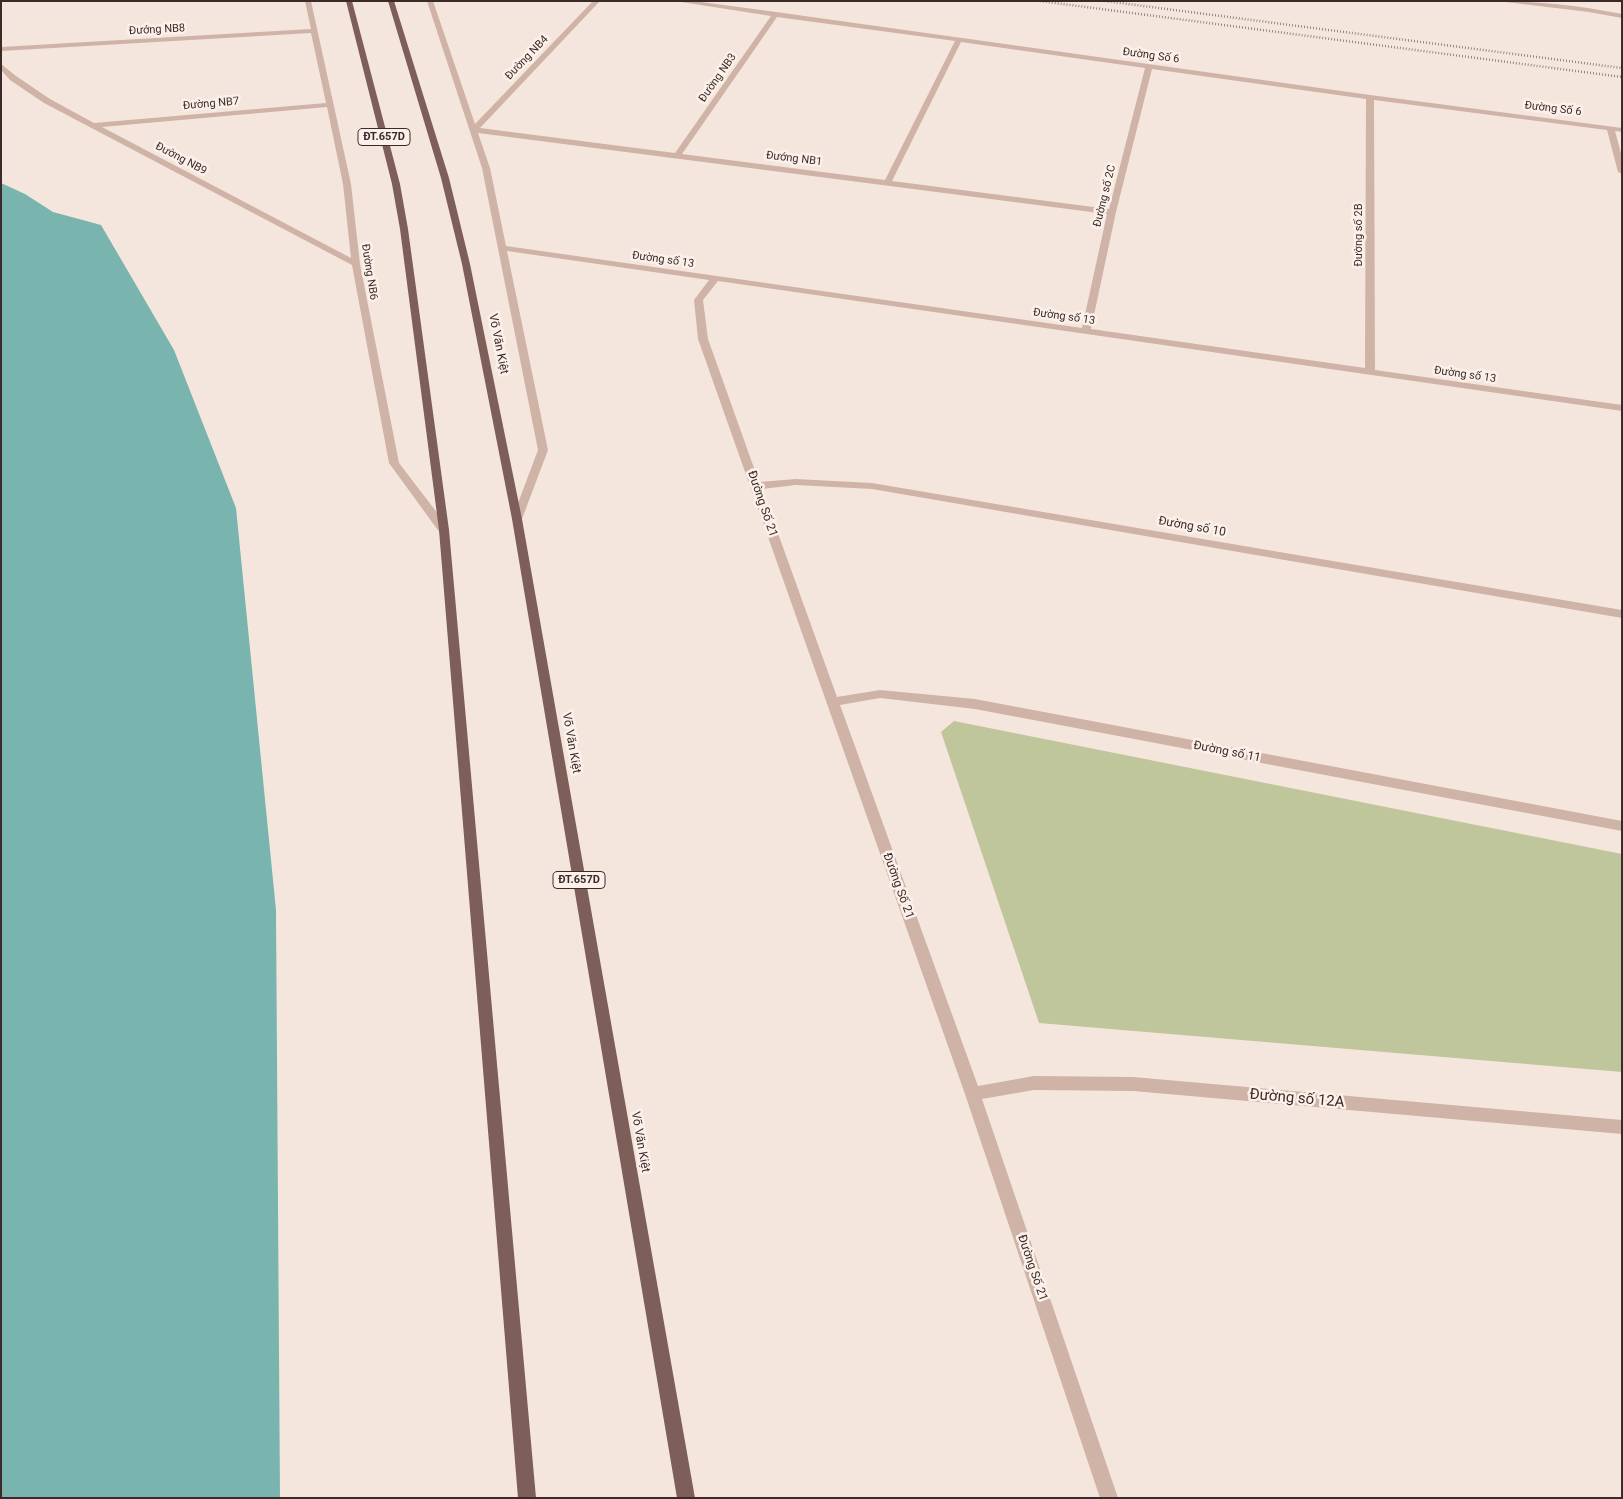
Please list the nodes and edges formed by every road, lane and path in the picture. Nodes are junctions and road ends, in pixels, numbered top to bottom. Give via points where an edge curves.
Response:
1 (308, 1) edge
2 (349, 1) edge
3 (391, 1) edge
4 (430, 1) edge
5 (597, 1) edge
6 (678, 1) edge
7 (1500, 1) edge
8 (776, 14) junction
9 (1622, 16) edge
10 (313, 30) junction
11 (959, 40) junction
12 (1, 49) edge
13 (1, 66) edge
14 (1149, 67) junction
15 (1370, 97) junction
16 (329, 105) junction
17 (94, 125) junction
18 (1610, 128) junction
19 (474, 130) junction
20 (1622, 130) edge
21 (678, 155) junction
22 (1622, 172) edge
23 (888, 182) junction
24 (1112, 212) junction
25 (503, 248) junction
26 (356, 264) junction
27 (715, 279) junction
28 (1086, 332) junction
29 (1370, 372) junction
30 (1622, 408) edge
31 (756, 486) junction
32 (517, 518) junction
33 (444, 530) junction
34 (1622, 614) edge
35 (832, 702) junction
36 (1622, 826) edge
37 (973, 1094) junction
38 (1622, 1127) edge
39 (527, 1498) edge
40 (686, 1498) edge
41 (1109, 1498) edge

1 - 10 street, Đường NB6
2 - 33 main road, ĐT.657D via 396,184
3 - 32 main road, Võ Văn Kiệt / ĐT.657D via 445,178 466,264
4 - 19 street
5 - 19 street, Đường NB4
6 - 8 street, Đường Số 6
7 - 9 street
8 - 11 street, Đường Số 6
8 - 21 street, Đường NB3
10 - 12 street, Đướng NB8
10 - 16 street, Đường NB6
11 - 14 street, Đường Số 6
11 - 23 street
13 - 17 street, Đường NB9 via 47,102
14 - 15 street, Đường Số 6
14 - 24 street, Đường số 2C
15 - 18 street, Đường Số 6
15 - 29 street, Đường số 2B
16 - 17 street, Đường NB7
16 - 26 street, Đường NB6 via 347,184
17 - 26 street, Đường NB9
18 - 20 street, Đường Số 6
18 - 22 street
19 - 21 street, Đướng NB1
19 - 25 street via 486,168
21 - 23 street, Đướng NB1
23 - 24 street, Đướng NB1
24 - 28 street, Đường số 2C
25 - 27 street, Đường số 13
25 - 32 street via 543,450
26 - 33 street, Đường NB6 via 394,463
27 - 28 street, Đường số 13
27 - 31 street, Đường Số 21 via 698,300 703,339
28 - 29 street, Đường số 13
29 - 30 street, Đường số 13
31 - 34 street, Đường số 10 via 796,482 872,486
31 - 35 street, Đường Số 21
32 - 40 main road, Võ Văn Kiệt / ĐT.657D
33 - 39 main road, ĐT.657D
35 - 36 street, Đường số 11 via 880,694 975,704
35 - 37 street, Đường Số 21
37 - 38 street, Đường số 12A via 1034,1083 1133,1084
37 - 41 street, Đường Số 21

